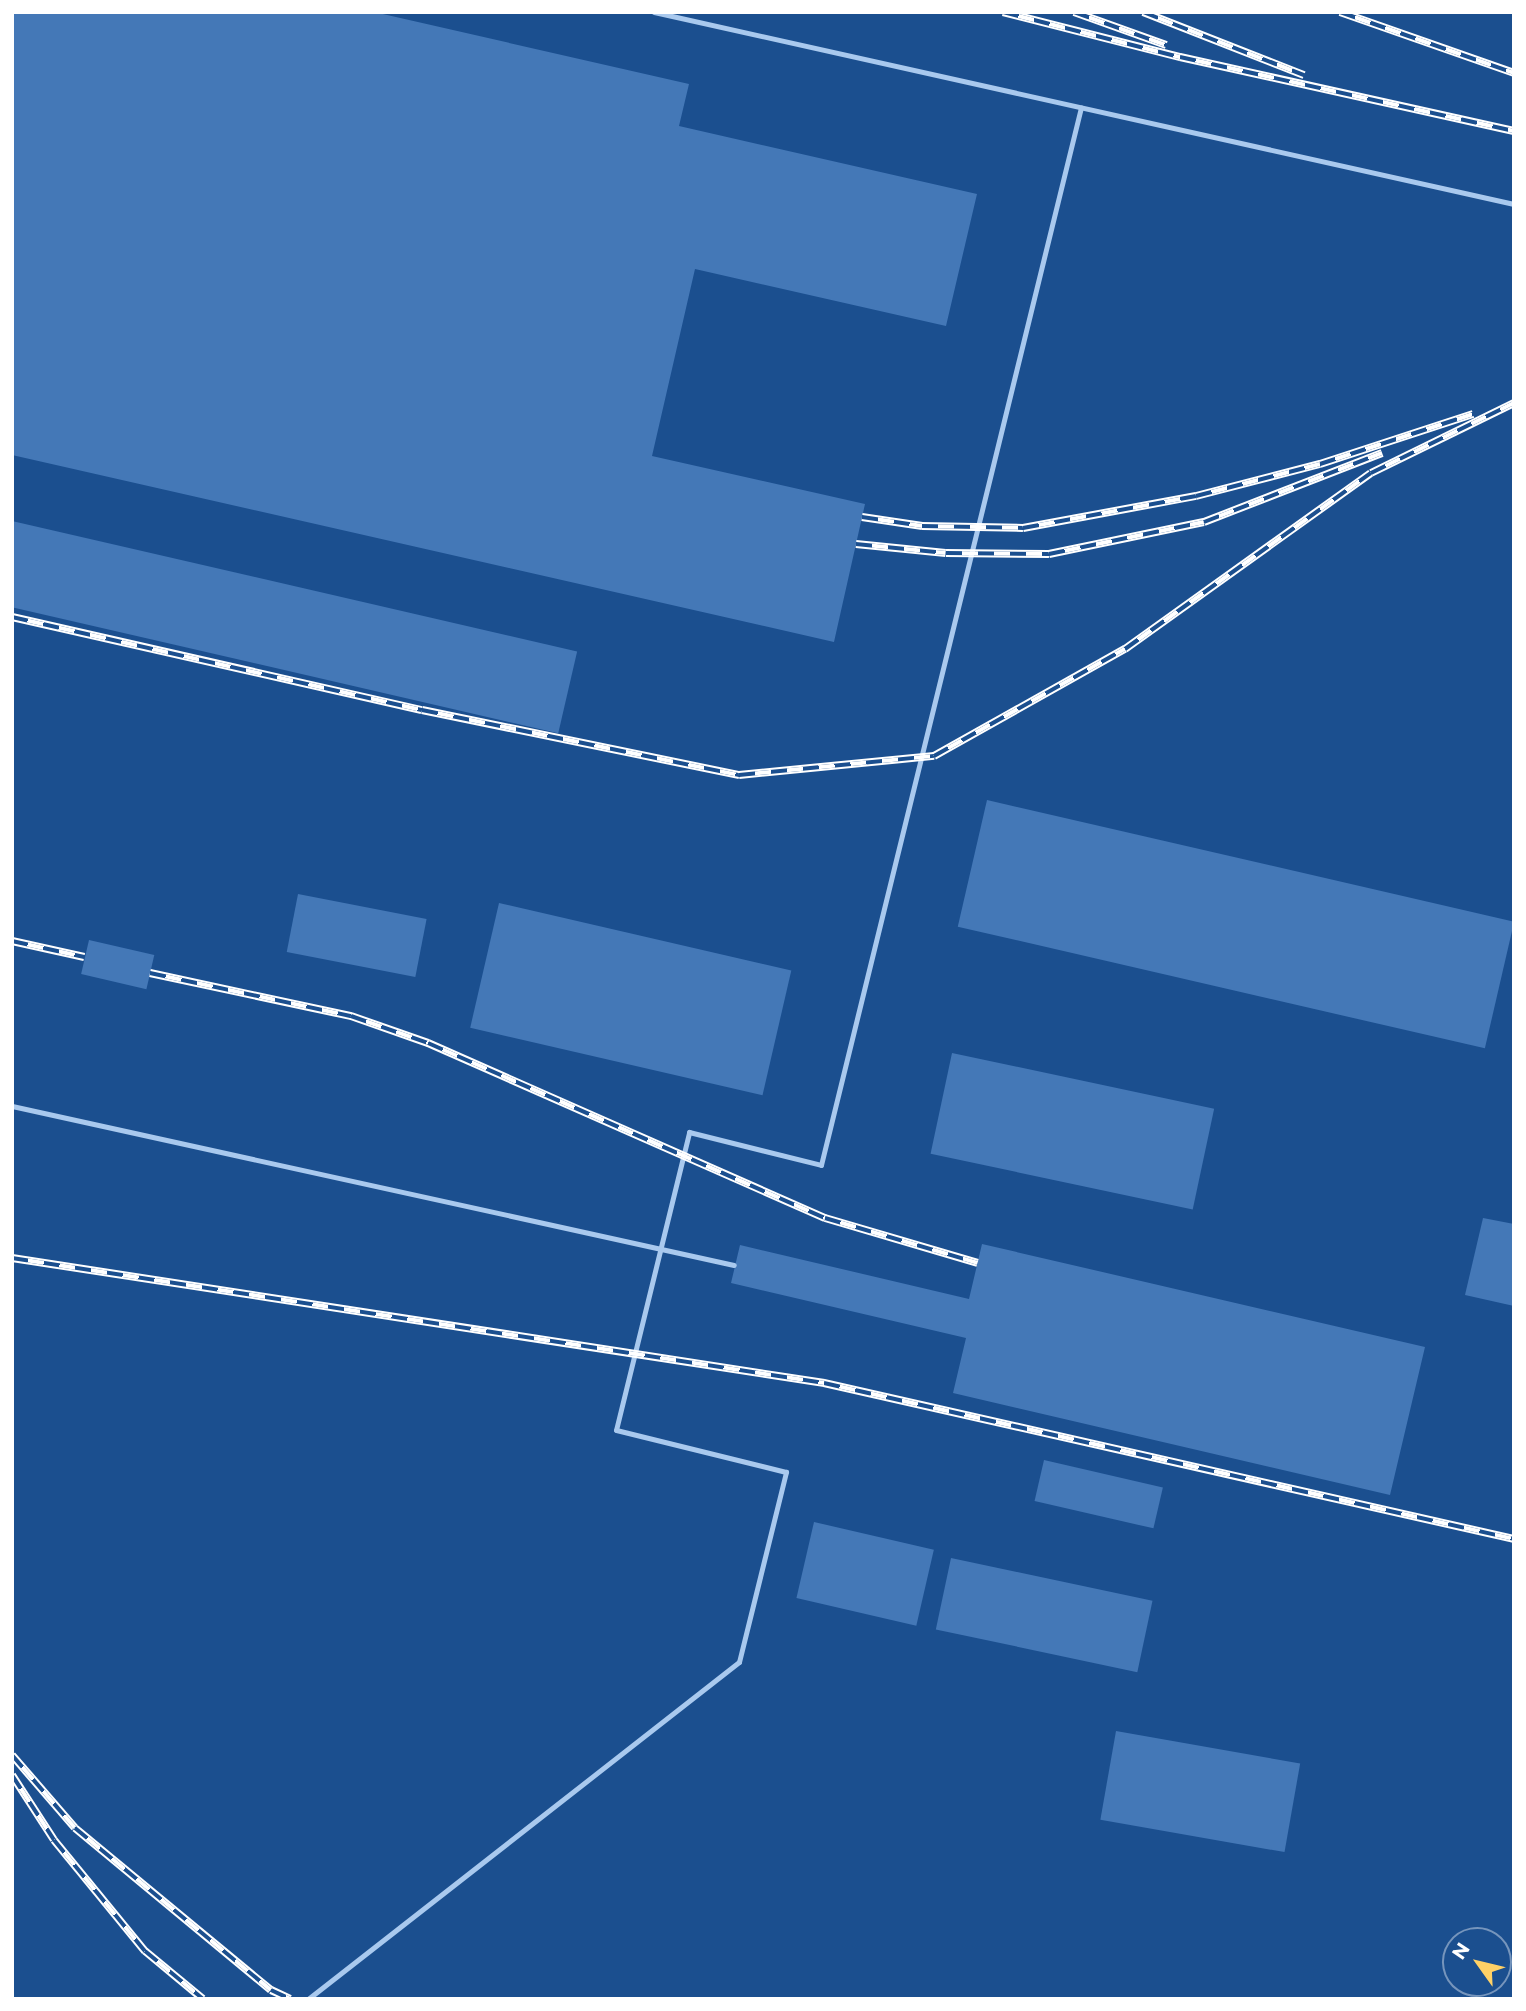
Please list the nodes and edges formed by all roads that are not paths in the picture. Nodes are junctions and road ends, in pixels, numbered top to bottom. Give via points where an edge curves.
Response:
1 (654, 12) edge
2 (1081, 107) junction
3 (1514, 204) edge
4 (12, 1105) edge
5 (660, 1248) junction
6 (734, 1265) dead end
7 (308, 1999) edge

1 - 2 lane
2 - 3 lane
2 - 5 lane via 821,1165 689,1132
4 - 5 lane
5 - 6 lane
5 - 7 lane via 616,1430 786,1472 739,1662

